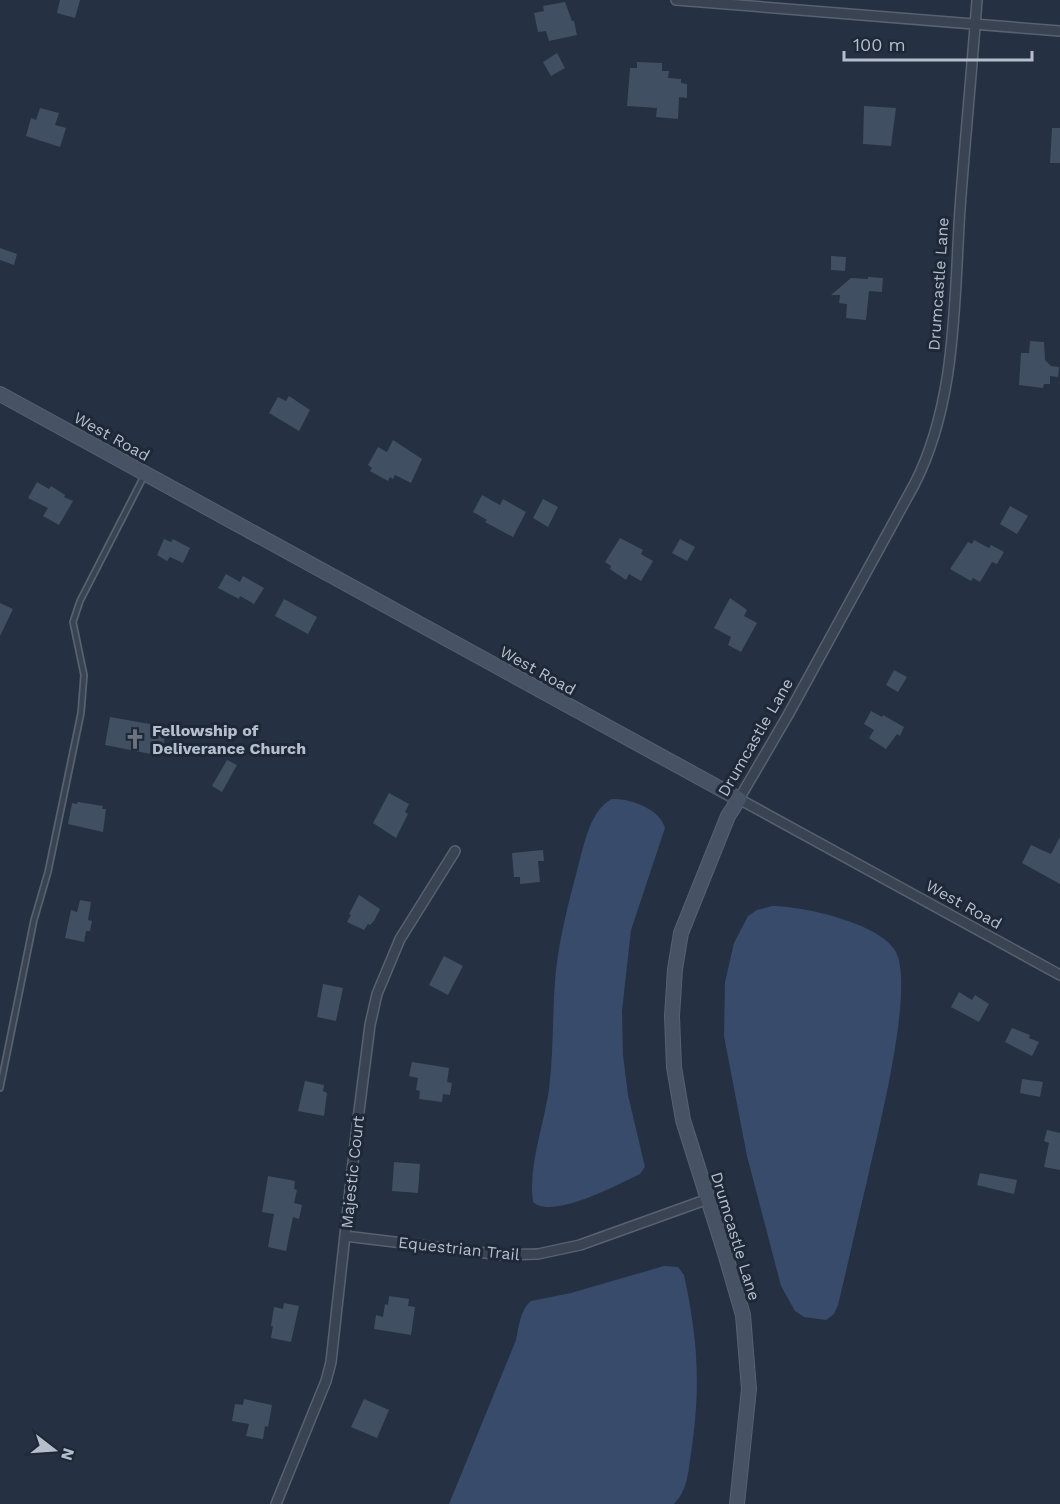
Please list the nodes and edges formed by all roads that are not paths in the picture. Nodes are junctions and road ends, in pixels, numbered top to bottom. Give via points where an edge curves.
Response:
1 (676, 0) edge
2 (977, 0) edge
3 (975, 25) junction
4 (1060, 31) edge
5 (0, 394) edge
6 (145, 473) junction
7 (739, 799) junction
8 (455, 851) dead end
9 (1060, 975) edge
10 (0, 1088) edge
11 (708, 1199) junction
12 (345, 1236) junction
13 (276, 1504) edge
14 (737, 1504) edge

1 - 3 street
2 - 3 street, Drumcastle Lane
3 - 4 street
3 - 7 street, Drumcastle Lane via 947,377 930,449 874,558
5 - 6 street, West Road
6 - 7 street, West Road
6 - 10 lane via 73,622 84,675 81,713
7 - 9 street, West Road
7 - 11 street, Drumcastle Lane via 728,816 681,933 675,969 674,1067 683,1120
8 - 12 street, Majestic Court via 400,939 377,994
11 - 12 street, Equestrian Trail via 580,1245 538,1254 502,1255
11 - 14 street, Drumcastle Lane via 742,1315 748,1363 749,1389
12 - 13 street, Majestic Court via 328,1372

